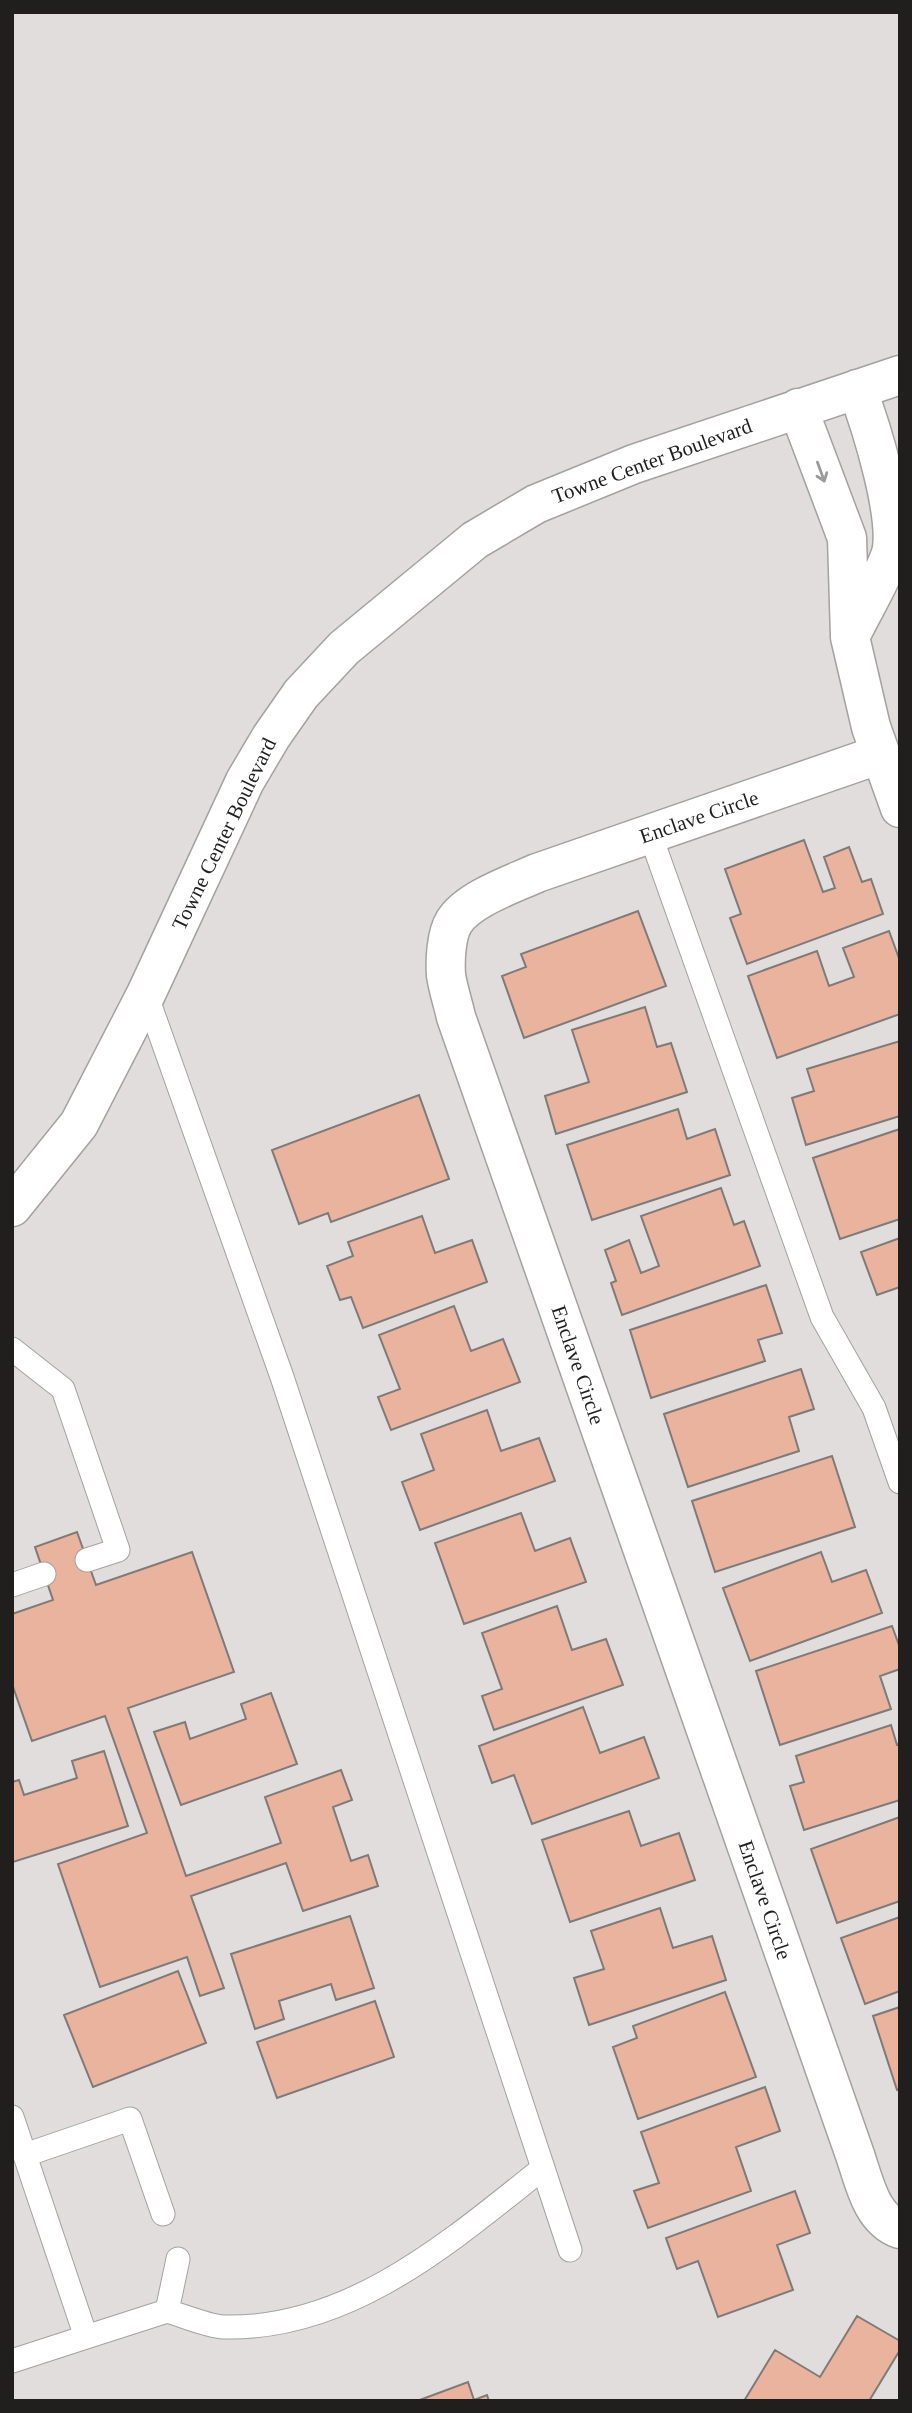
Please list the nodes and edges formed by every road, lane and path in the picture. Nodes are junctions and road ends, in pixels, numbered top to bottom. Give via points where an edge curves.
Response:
1 (900, 375) edge
2 (857, 389) junction
3 (798, 408) junction
4 (847, 551) junction
5 (892, 553) junction
6 (850, 637) junction
7 (881, 754) junction
8 (900, 808) edge
9 (650, 834) junction
10 (146, 994) junction
11 (12, 1207) edge
12 (12, 1349) edge
13 (900, 1482) edge
14 (87, 1560) dead end
15 (44, 1574) dead end
16 (12, 1585) edge
17 (12, 2117) edge
18 (25, 2155) junction
19 (543, 2168) junction
20 (163, 2214) dead end
21 (900, 2230) edge
22 (570, 2250) dead end
23 (178, 2259) dead end
24 (167, 2311) junction
25 (86, 2337) junction
26 (12, 2361) edge

1 - 2 street, Towne Center Boulevard
2 - 3 street, Towne Center Boulevard
2 - 5 street via 873,430 892,521
3 -> 4 street via 847,538
3 - 10 street, Towne Center Boulevard via 634,464 536,504 475,540 344,648 301,694 251,769
4 - 5 street
4 - 6 street
5 - 6 street
6 - 7 street
7 - 8 street
7 - 9 street, Enclave Circle
9 - 13 lane via 822,1317 874,1408
9 - 21 street, Enclave Circle via 537,873 466,909 453,922 446,975 456,1017 855,2155 876,2210
10 - 11 street, Towne Center Boulevard via 79,1124
10 - 19 lane via 282,1377
12 - 14 lane via 63,1389 118,1550
15 - 16 lane
17 - 18 lane
18 - 20 lane via 130,2119
18 - 25 lane
19 - 22 lane
19 - 24 lane via 444,2247 377,2287 330,2308 280,2323 221,2327
23 - 24 lane
24 - 25 lane
25 - 26 lane

